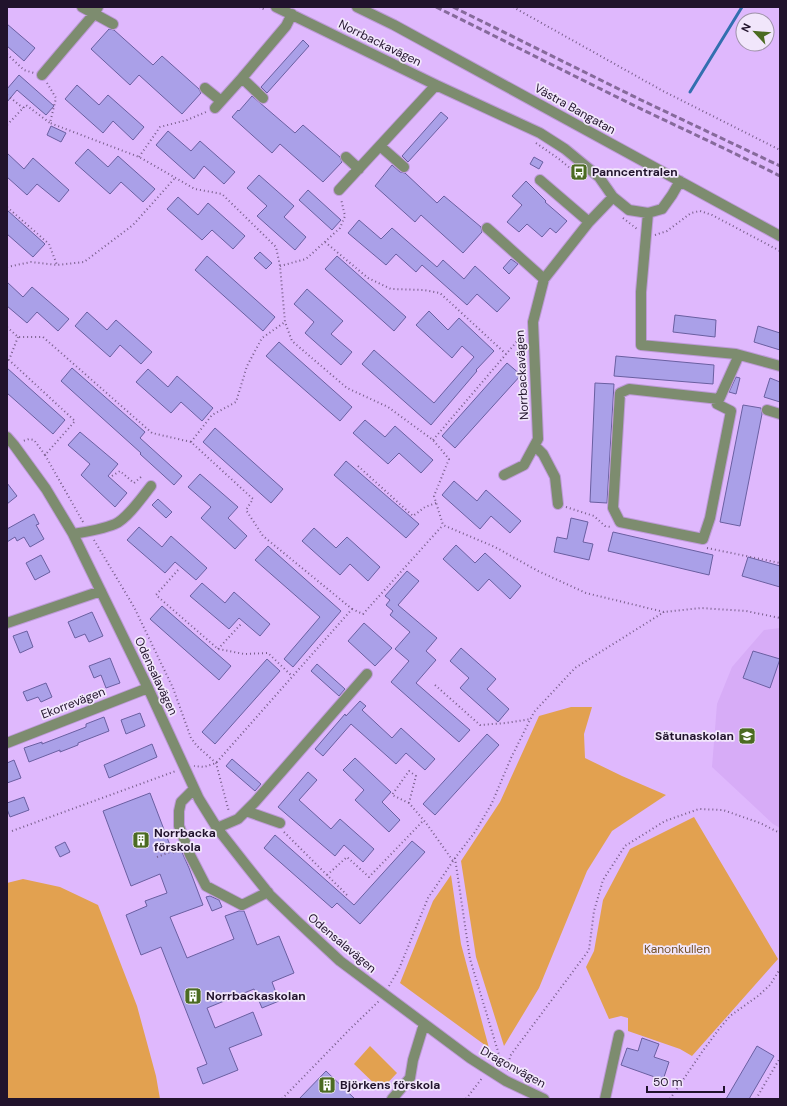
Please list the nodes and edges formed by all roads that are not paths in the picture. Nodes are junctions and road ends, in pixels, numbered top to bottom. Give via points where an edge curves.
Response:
1 (82, 7) edge
2 (357, 7) edge
3 (96, 10) edge
4 (274, 10) edge
5 (292, 14) junction
6 (113, 24) dead end
7 (42, 76) road end
8 (242, 78) junction
9 (436, 85) junction
10 (205, 88) dead end
11 (264, 98) dead end
12 (380, 146) junction
13 (346, 157) dead end
14 (404, 167) dead end
15 (359, 169) junction
16 (540, 180) dead end
17 (680, 180) junction
18 (339, 190) road end
19 (613, 197) junction
20 (648, 213) junction
21 (589, 222) junction
22 (487, 228) dead end
23 (780, 236) edge
24 (544, 279) junction
25 (739, 354) junction
26 (780, 366) edge
27 (720, 399) junction
28 (766, 410) dead end
29 (780, 414) edge
30 (7, 437) edge
31 (535, 446) junction
32 (504, 475) dead end
33 (151, 486) dead end
34 (558, 504) dead end
35 (73, 534) junction
36 (101, 591) junction
37 (7, 623) edge
38 (367, 674) dead end
39 (148, 688) junction
40 (7, 743) edge
41 (194, 789) junction
42 (246, 811) junction
43 (276, 821) road end
44 (217, 828) junction
45 (268, 892) junction
46 (424, 1024) junction
47 (620, 1035) dead end
48 (470, 1058) joint
49 (392, 1099) edge
50 (544, 1099) edge
51 (605, 1099) edge

1 - 3 street
2 - 17 street, Västra Bangatan
3 - 6 street
3 - 7 street
4 - 5 street, Norrbackavägen
5 - 8 street via 286,26
5 - 9 street, Norrbackavägen
8 - 10 street via 218,105
8 - 11 street
9 - 12 street
9 - 19 street, Norrbackavägen via 540,133 565,149 599,177
12 - 14 street
12 - 15 street
13 - 15 street
15 - 18 street
16 - 21 street
17 - 20 street via 662,209
17 - 23 street, Västra Bangatan
19 - 20 street, Norrbackavägen via 629,210
19 - 21 street, Norrbackavägen
20 - 25 street via 641,292 641,344
21 - 24 street, Norrbackavägen
22 - 24 street
24 - 31 street, Norrbackavägen via 533,322 538,439
25 - 26 street
25 - 27 street
27 - 27 street via 717,404 731,411 710,518 703,539 620,522 613,508 620,393 629,389
28 - 29 street
30 - 35 street, Odensalavägen via 46,489
31 - 32 street, Norrbackavägen via 524,465
31 - 34 street via 543,454 555,477
33 - 35 street via 116,524
35 - 36 street, Odensalavägen
36 - 37 street
36 - 39 street, Odensalavägen
38 - 42 street
39 - 40 street, Ekorrevägen
39 - 41 street, Odensalavägen
41 - 44 street, Odensalavägen
41 - 45 street via 181,802 179,826 206,886 242,905
42 - 43 street
42 - 44 street via 238,819
44 - 45 street, Odensalavägen
45 - 46 street, Odensalavägen via 340,961
46 - 48 street, Odensalavägen
46 - 49 street via 410,1078
47 - 51 street
48 - 50 street, Dragonvägen via 506,1081

